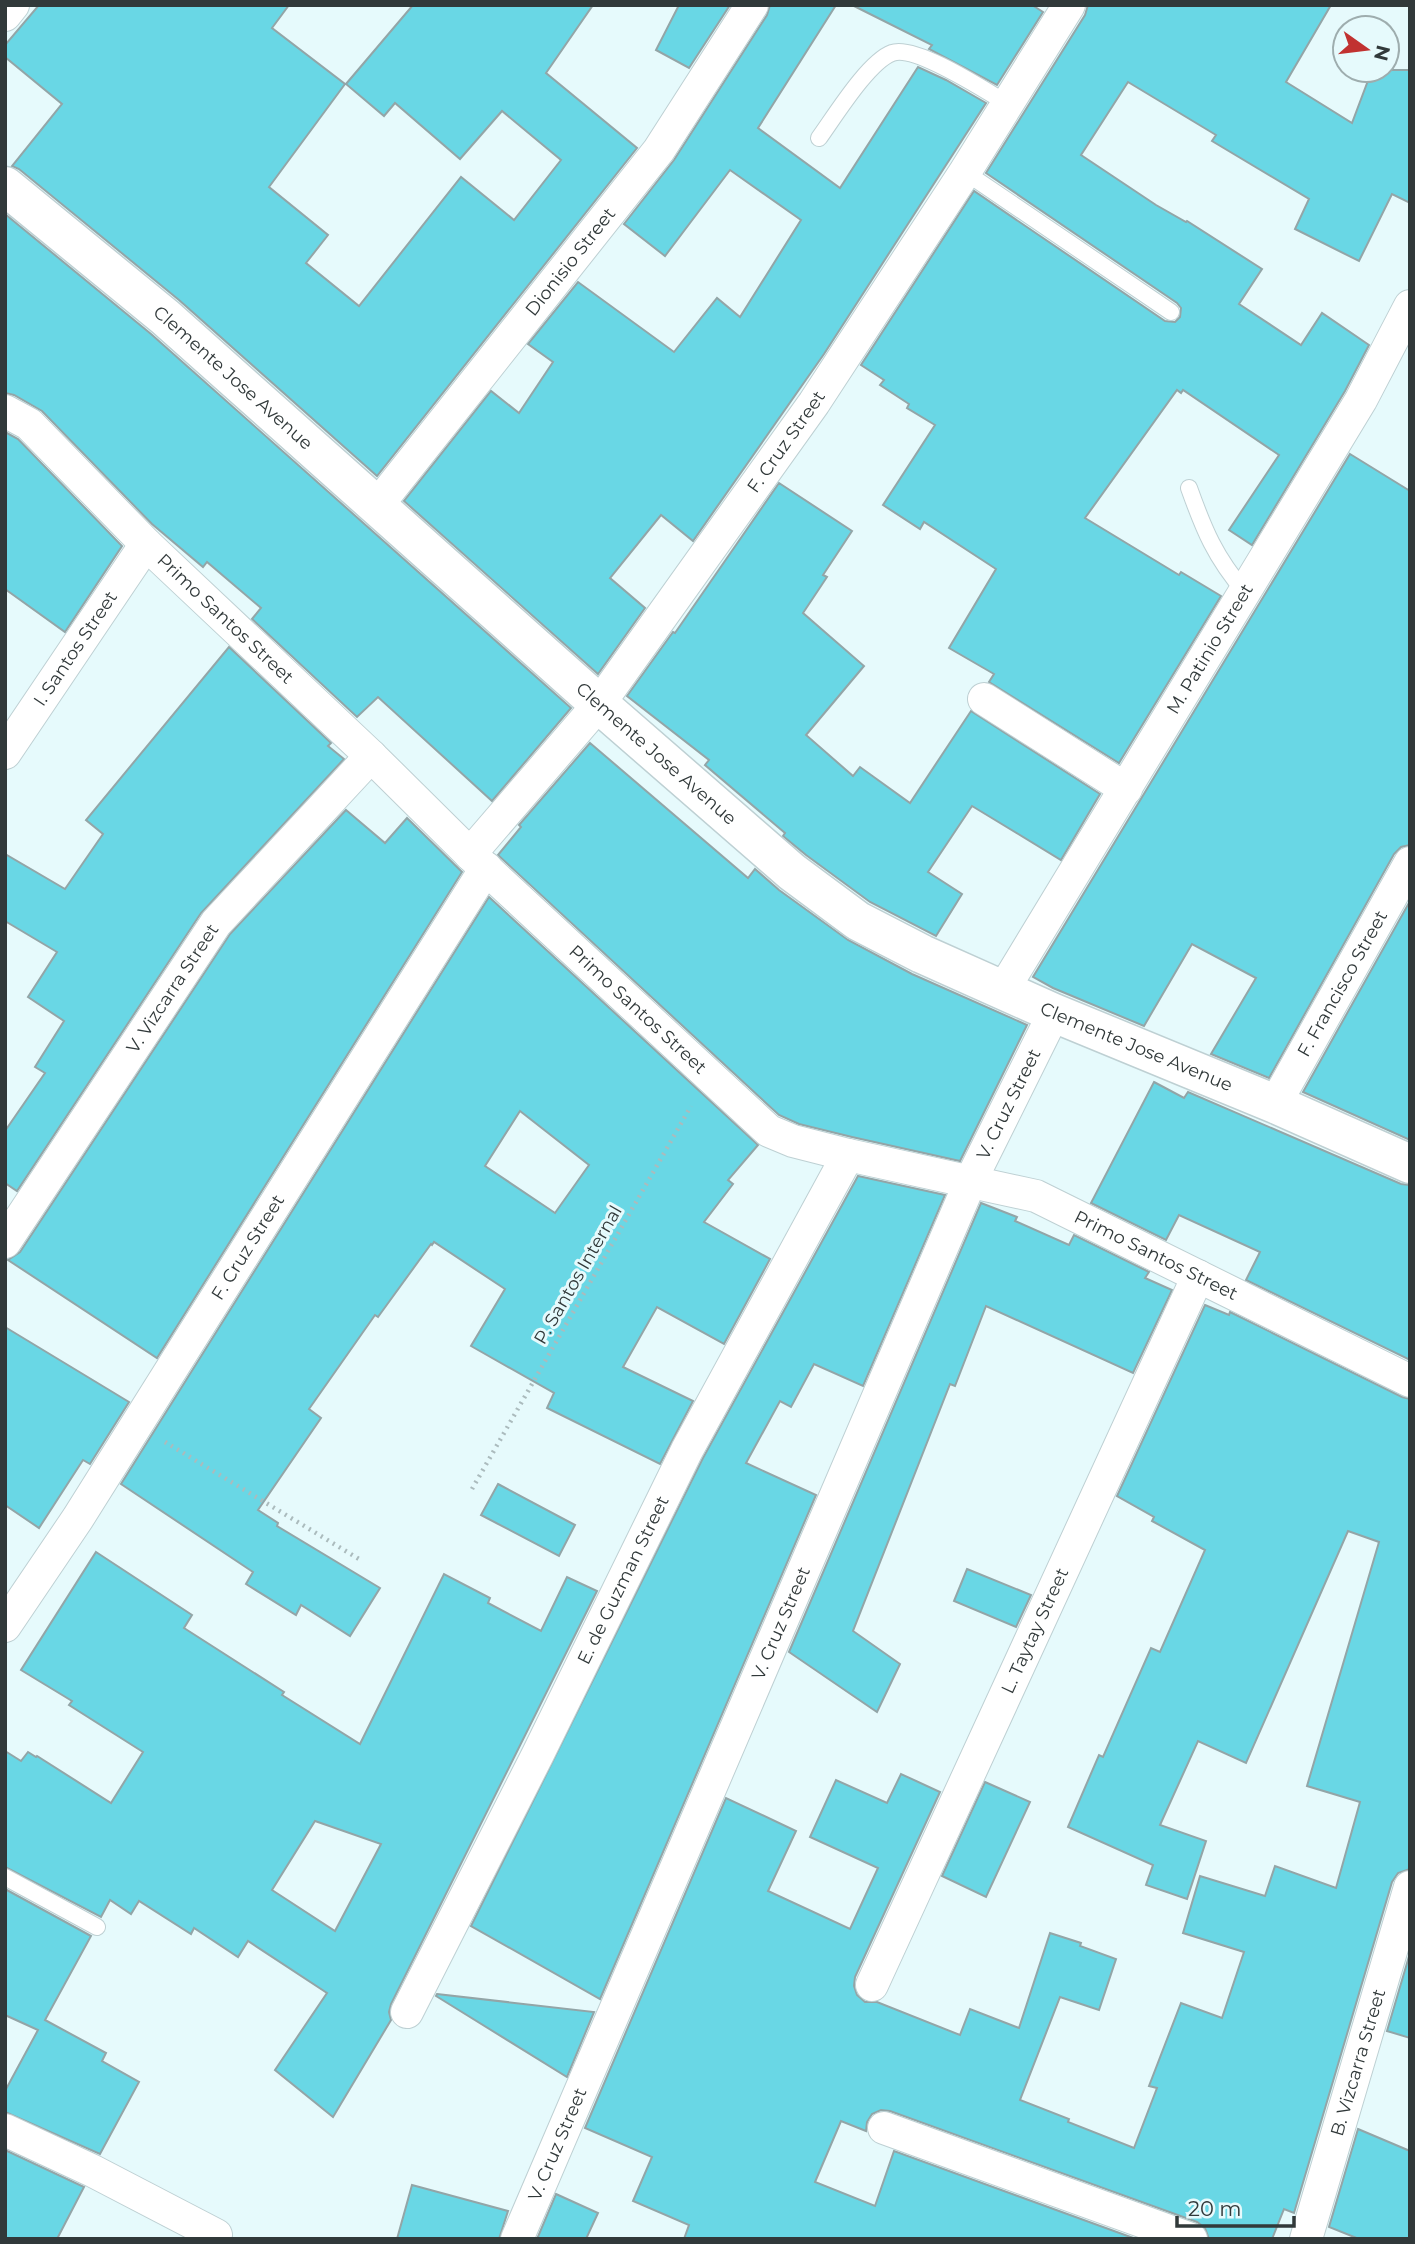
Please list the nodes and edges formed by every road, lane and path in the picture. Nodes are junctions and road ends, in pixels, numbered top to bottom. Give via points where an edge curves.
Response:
1 (13, 5) edge
2 (752, 5) edge
3 (1069, 5) edge
4 (5, 15) edge
5 (1008, 104) junction
6 (819, 138) dead end
7 (965, 172) junction
8 (5, 186) edge
9 (1410, 306) edge
10 (1171, 312) dead end
11 (5, 411) edge
12 (1189, 488) dead end
13 (376, 507) junction
14 (146, 544) junction
15 (1245, 592) junction
16 (984, 699) dead end
17 (599, 704) junction
18 (5, 753) edge
19 (371, 756) junction
20 (1126, 789) junction
21 (478, 861) junction
22 (1410, 863) edge
23 (1003, 990) junction
24 (1054, 1013) junction
25 (708, 1075) junction
26 (1275, 1104) junction
27 (848, 1155) junction
28 (1410, 1164) edge
29 (971, 1180) junction
30 (5, 1242) edge
31 (1198, 1276) junction
32 (1410, 1381) edge
33 (137, 1424) junction
34 (472, 1489) dead end
35 (359, 1559) dead end
36 (5, 1626) edge
37 (5, 1877) edge
38 (1410, 1886) edge
39 (97, 1927) dead end
40 (872, 1985) dead end
41 (407, 2012) dead end
42 (884, 2128) dead end
43 (5, 2130) edge
44 (216, 2235) dead end
45 (517, 2239) edge
46 (1191, 2239) edge
47 (1306, 2239) edge

1 - 4 street
2 - 13 street, Dionisio Street via 659,150
3 - 5 street, F. Cruz Street
5 - 6 lane via 944,67 893,52 864,76
5 - 7 street, F. Cruz Street
7 - 10 lane
7 - 17 street, F. Cruz Street via 814,403
8 - 13 street, Clemente Jose Avenue via 165,317
9 - 15 street, M. Patinio Street via 1361,400
11 - 14 street, Primo Santos Street via 29,424
12 - 15 lane via 1220,560
13 - 17 street, Clemente Jose Avenue
14 - 18 street, I. Santos Street
14 - 19 street, Primo Santos Street
15 - 20 street, M. Patinio Street
16 - 20 street
17 - 21 street, F. Cruz Street
17 - 23 street, Clemente Jose Avenue via 792,872 858,921
19 - 21 street, Primo Santos Street
19 - 30 street, V. Vizcarra Street via 216,923
20 - 23 street, M. Patinio Street
21 - 25 street, Primo Santos Street
21 - 33 street, F. Cruz Street
22 - 26 street, F. Francisco Street
23 - 24 street, Clemente Jose Avenue
24 - 26 street, Clemente Jose Avenue
24 - 29 street, V. Cruz Street
25 - 27 street, Primo Santos Street via 769,1131
25 - 34 path, P. Santos Internal
26 - 28 street, Clemente Jose Avenue
27 - 29 street, Primo Santos Street
27 - 41 street, E. de Guzman Street via 687,1450
29 - 31 street, Primo Santos Street via 1036,1196
29 - 45 street, V. Cruz Street
31 - 32 street, Primo Santos Street
31 - 40 street, L. Taytay Street
33 - 35 path
33 - 36 street, F. Cruz Street
37 - 39 lane
38 - 47 street, B. Vizcarra Street
42 - 46 street
43 - 44 street

